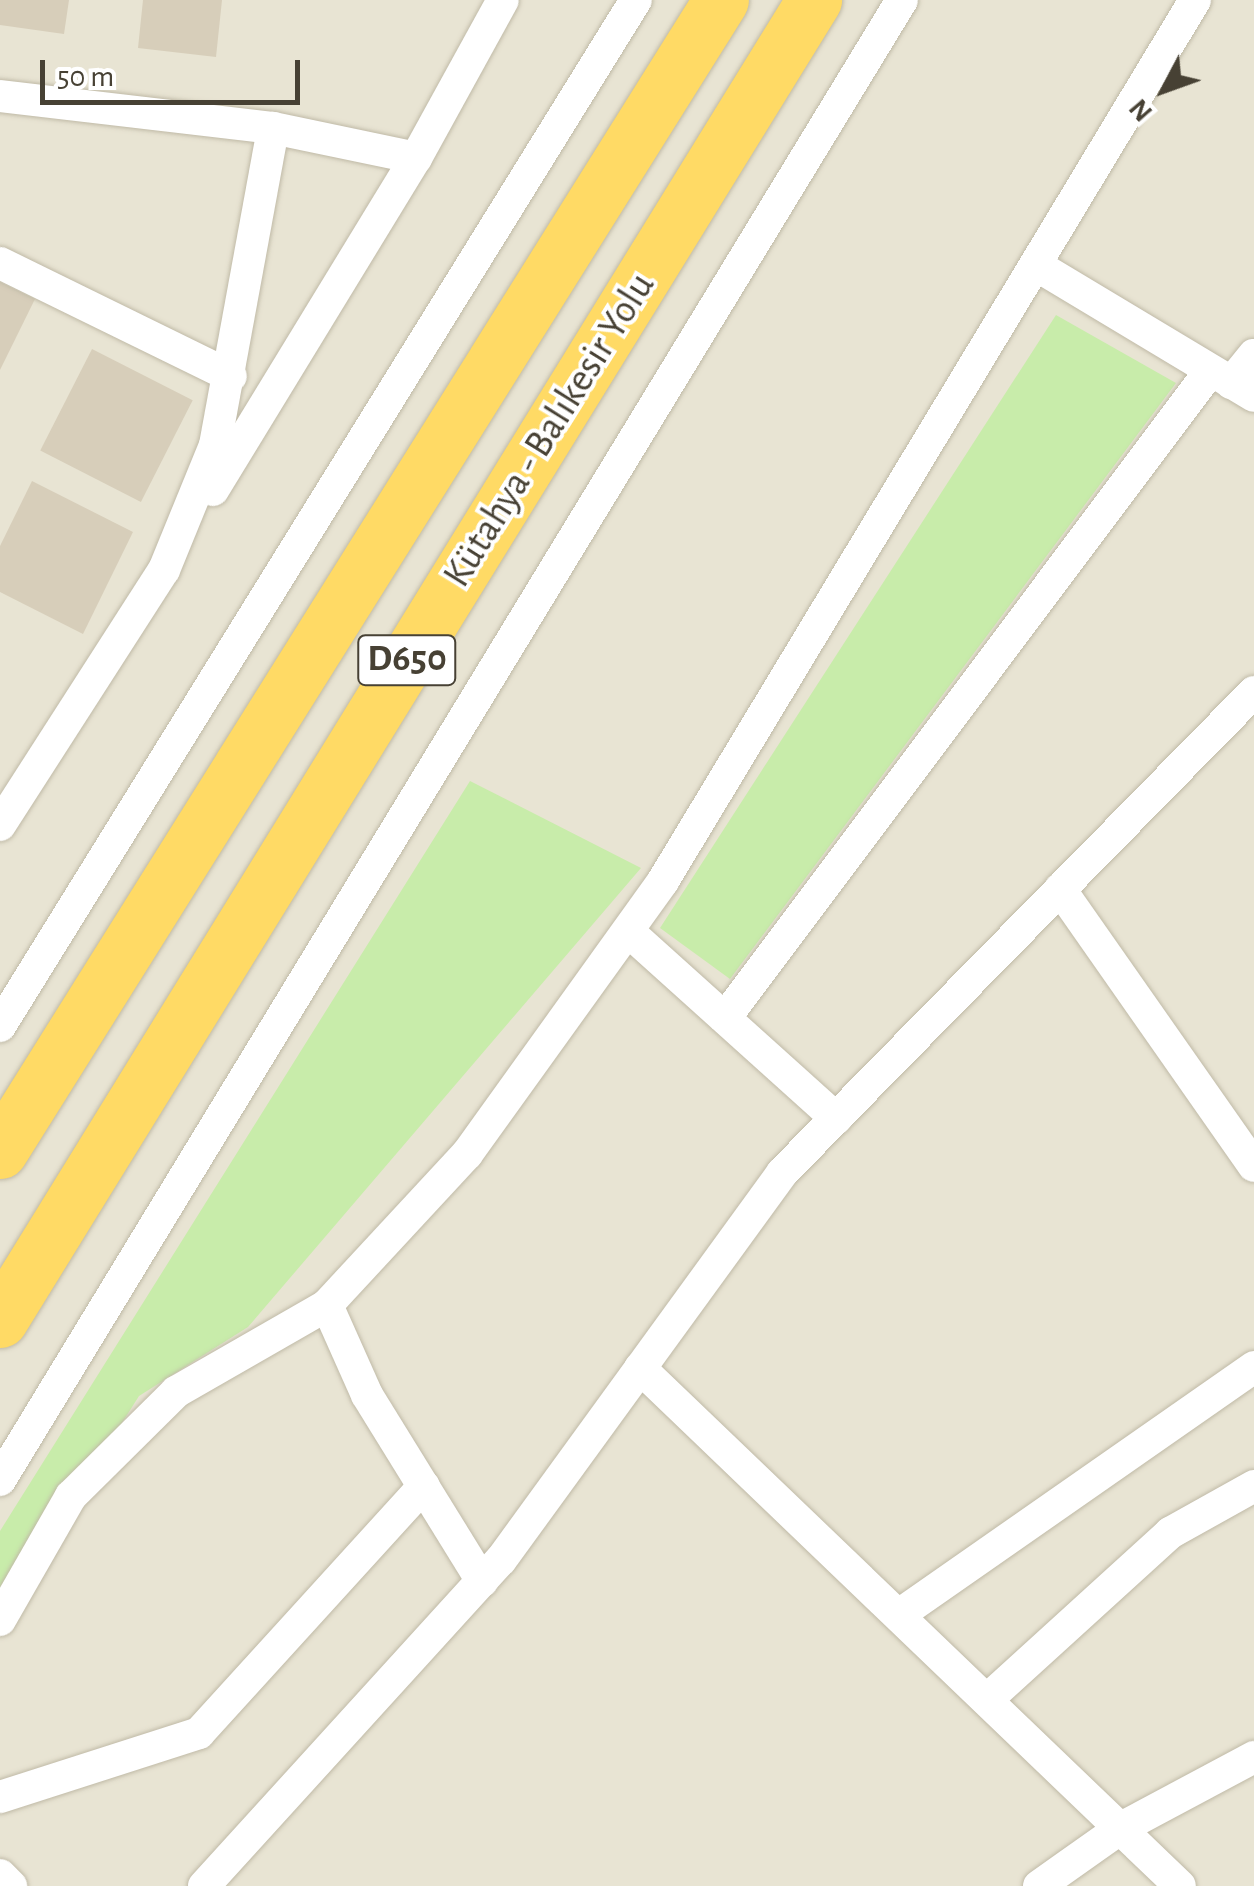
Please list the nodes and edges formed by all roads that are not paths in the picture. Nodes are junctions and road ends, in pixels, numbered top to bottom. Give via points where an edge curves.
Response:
1 (503, 0) edge
2 (721, 0) edge
3 (814, 0) edge
4 (902, 0) edge
5 (1194, 0) edge
6 (633, 3) edge
7 (0, 96) edge
8 (273, 128) junction
9 (416, 158) junction
10 (0, 263) edge
11 (1036, 266) junction
12 (1254, 354) edge
13 (231, 376) junction
14 (1232, 383) edge
15 (164, 570) junction
16 (1254, 692) edge
17 (0, 825) edge
18 (1060, 889) junction
19 (628, 931) junction
20 (726, 1018) junction
21 (0, 1026) edge
22 (836, 1118) junction
23 (0, 1151) edge
24 (1254, 1166) edge
25 (327, 1305) junction
26 (0, 1320) edge
27 (1254, 1366) edge
28 (640, 1368) junction
29 (0, 1480) edge
30 (424, 1486) junction
31 (1254, 1486) edge
32 (482, 1582) junction
33 (903, 1612) junction
34 (0, 1620) edge
35 (990, 1697) junction
36 (1254, 1757) edge
37 (0, 1796) edge
38 (1121, 1828) junction
39 (0, 1875) edge
40 (11, 1886) edge
41 (204, 1886) edge
42 (1039, 1886) edge
43 (1180, 1886) edge

1 - 9 street
2 - 23 highway, Kütahya - Balıkesir Yolu / D650
3 - 26 highway, Kütahya - Balıkesir Yolu / D650
4 - 29 street
5 - 11 street
6 - 21 street
7 - 8 street
8 - 9 street
8 - 13 street
9 - 15 street
10 - 13 street
11 - 14 street
11 - 19 street
12 - 14 street
13 - 15 street
14 - 20 street
15 - 17 street
16 - 18 street
18 - 22 street
18 - 24 street
19 - 20 street
19 - 25 street via 467,1154
20 - 22 street
22 - 28 street via 782,1173
25 - 30 street via 367,1395
25 - 34 street via 176,1392 72,1496
27 - 33 street
28 - 32 street
28 - 33 street
30 - 32 street
30 - 37 street via 199,1733
31 - 35 street via 1170,1533
32 - 41 street
33 - 35 street
35 - 38 street
36 - 38 street
38 - 42 street
38 - 43 street
39 - 40 street

